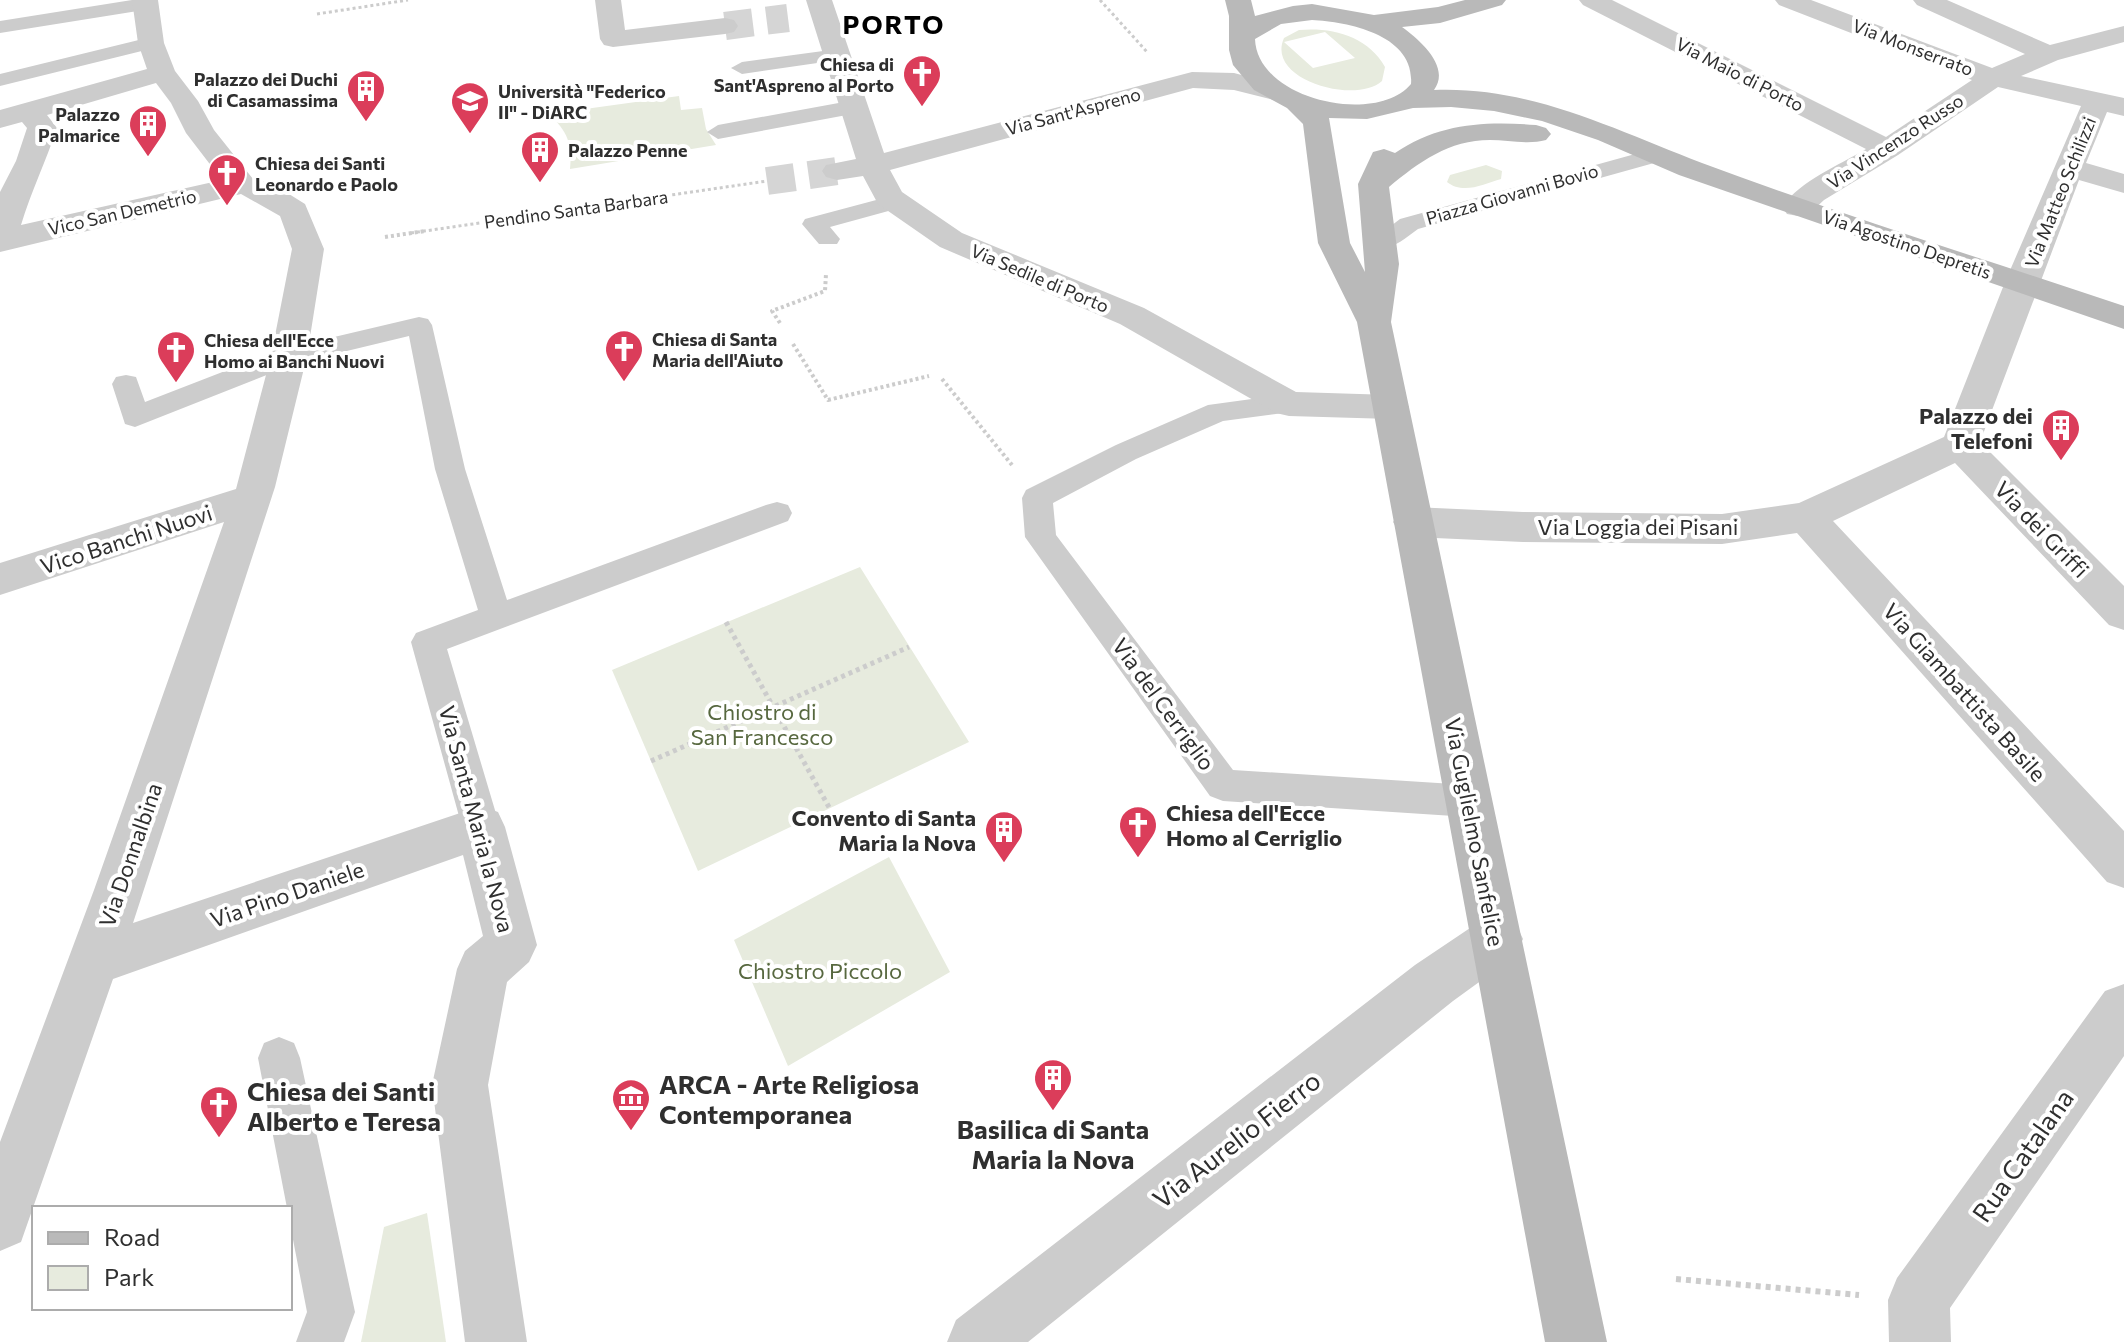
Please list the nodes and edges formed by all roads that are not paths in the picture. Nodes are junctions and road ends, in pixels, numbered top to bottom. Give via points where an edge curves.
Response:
1 (608, 0) edge
2 (1238, 0) edge
3 (1298, 0) edge
4 (1493, 0) edge
5 (1592, 0) edge
6 (1788, 0) edge
7 (1926, 0) edge
8 (144, 2) edge
9 (822, 7) edge
10 (1324, 13) junction
11 (1371, 23) junction
12 (725, 26) tunnel mouth
13 (0, 27) edge
14 (2124, 34) edge
15 (1244, 35) junction
16 (150, 41) junction
17 (2048, 54) junction
18 (838, 55) junction
19 (742, 68) dead end
20 (162, 73) junction
21 (1993, 78) junction
22 (0, 80) edge
23 (1286, 97) junction
24 (1408, 100) junction
25 (2111, 104) edge
26 (855, 107) junction
27 (14, 115) edge
28 (718, 132) dead end
29 (1888, 149) junction
30 (1646, 158) junction
31 (873, 165) junction
32 (2070, 168) junction
33 (1690, 169) junction
34 (837, 171) tunnel mouth
35 (1373, 184) junction
36 (2124, 184) edge
37 (252, 188) junction
38 (895, 202) junction
39 (1798, 207) junction
40 (828, 239) dead end
41 (1, 241) edge
42 (1382, 242) junction
43 (2022, 282) junction
44 (2124, 318) edge
45 (1374, 322) junction
46 (289, 356) junction
47 (126, 384) dead end
48 (1289, 404) junction
49 (1391, 407) junction
50 (1960, 445) junction
51 (254, 493) junction
52 (777, 513) dead end
53 (1806, 517) junction
54 (1413, 522) junction
55 (0, 579) edge
56 (2124, 613) edge
57 (496, 616) junction
58 (1469, 801) junction
59 (481, 827) junction
60 (2124, 866) edge
61 (1497, 939) junction
62 (93, 961) junction
63 (2124, 1010) edge
64 (279, 1058) dead end
65 (0, 1221) edge
66 (1920, 1321) edge
67 (320, 1342) edge
68 (496, 1342) edge
69 (978, 1342) edge
70 (1576, 1342) edge

1 - 12 street via 613,39
2 - 15 main road
3 - 10 main road
4 - 11 main road via 1440,15
5 - 29 street, Via Maio di Porto
6 - 21 street, Via Monserrato
7 - 17 street
8 - 13 lane
8 - 16 street
9 - 18 street, Via Sedile di Porto
10 - 11 main road
10 - 15 main road via 1274,17
11 - 24 main road via 1419,56 1425,78 1421,91
14 - 17 street, Via Vincenzo Russo
15 - 23 main road via 1246,64
16 - 20 street
16 - 22 lane
17 - 21 street, Via Vincenzo Russo
18 - 19 lane
18 - 26 street, Via Sedile di Porto
20 - 27 street
20 - 37 street via 201,133
21 - 25 street, Via Monserrato
21 - 29 street, Via Vincenzo Russo
23 - 24 main road, Piazza Giovanni Bovio via 1320,109 1369,112
23 - 31 street, Via Sant'Aspreno via 1246,82 1192,80
23 - 45 main road via 1317,122 1334,243
24 - 33 main road, Piazza Giovanni Bovio via 1465,99 1556,117
24 - 35 main road
25 - 32 street, Via Matteo Schilizzi
26 - 28 lane
26 - 31 street, Via Sedile di Porto
27 - 41 street via 42,128
29 - 39 street, Via Vincenzo Russo
30 - 33 main road
30 - 35 main road via 1542,134 1479,132 1432,141
30 - 42 lane, Piazza Giovanni Bovio via 1409,224
31 - 34 street
31 - 38 street, Via Sedile di Porto
32 - 36 street
32 - 43 street, Via Matteo Schilizzi
33 - 39 main road, Via Agostino Depretis
35 - 42 main road
37 - 41 street, Vico San Demetrio
37 - 46 street, Via Donnalbina via 294,211 306,239
38 - 40 lane via 814,224
38 - 48 street, Via Sedile di Porto via 951,240 1132,316
39 - 43 main road, Via Agostino Depretis
42 - 45 main road
43 - 44 main road, Via Agostino Depretis
43 - 50 street
45 - 49 main road, Via Guglielmo Sanfelice
46 - 47 lane via 135,417
46 - 51 street, Via Donnalbina
46 - 57 lane via 419,325 450,467
48 - 49 street, Via Sedile di Porto
48 - 58 lane, Via del Cerriglio via 1218,412 1037,498 1041,537 1223,785
49 - 54 main road, Via Guglielmo Sanfelice
50 - 53 street, Via Loggia dei Pisani
50 - 56 street, Via dei Griffi
51 - 55 street, Vico Banchi Nuovi
51 - 62 street, Via Donnalbina
52 - 57 lane
53 - 54 street, Via Loggia dei Pisani via 1722,529
53 - 60 street, Via Giambattista Basile
54 - 58 main road, Via Guglielmo Sanfelice
57 - 59 lane, Via Santa Maria la Nova via 428,642
58 - 61 main road, Via Guglielmo Sanfelice
59 - 62 street, Via Pino Daniele
59 - 68 street, Via Santa Maria la Nova via 511,945 483,969 460,1085
61 - 69 street, Via Aurelio Fierro
61 - 70 main road, Via Guglielmo Sanfelice
62 - 65 street, Via Donnalbina
63 - 66 street, Rua Catalana
64 - 67 lane via 331,1312

